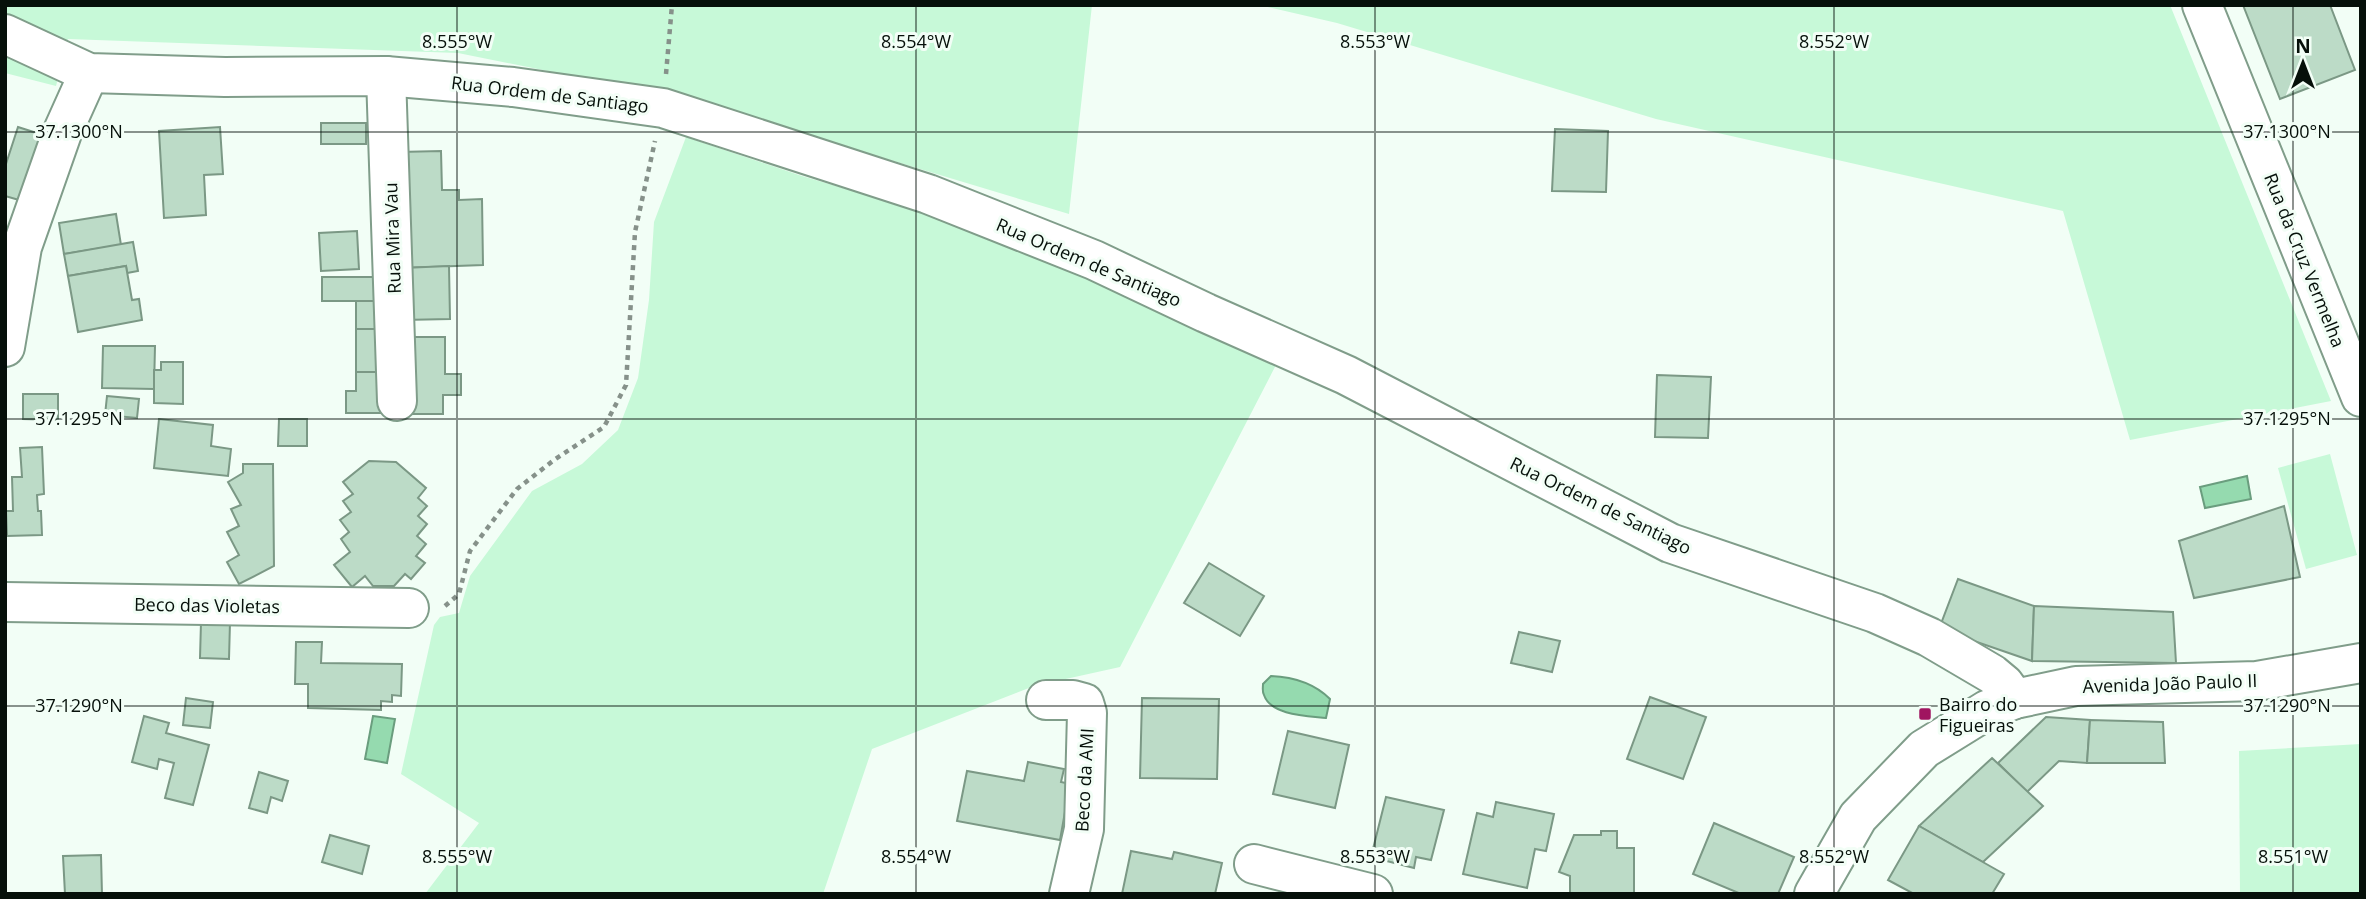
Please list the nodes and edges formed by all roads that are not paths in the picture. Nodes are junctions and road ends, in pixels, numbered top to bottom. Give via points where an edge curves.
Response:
1 (2202, 5) edge
2 (5, 34) edge
3 (89, 73) junction
4 (386, 76) junction
5 (5, 347) edge
6 (2361, 397) edge
7 (397, 401) dead end
8 (5, 602) edge
9 (408, 608) road end
10 (2361, 663) edge
11 (2015, 699) junction
12 (1046, 700) dead end
13 (1254, 864) dead end
14 (1069, 894) edge
15 (1373, 894) edge
16 (1814, 894) edge

1 - 6 street, Rua da Cruz Vermelha
2 - 3 street
3 - 4 street, Rua Ordem de Santiago
3 - 5 street via 61,133 23,247
4 - 7 street, Rua Mira Vau
4 - 11 street, Rua Ordem de Santiago via 513,87 663,108 928,194 1094,260 1346,375 1670,543 1875,613 1929,637 1992,674
8 - 9 street, Beco das Violetas
10 - 11 street, Avenida João Paulo II via 2257,681 2076,686
11 - 16 street, Avenida João Paulo II via 1987,710 1924,749 1858,817
12 - 14 street, Beco da AMI via 1084,703 1087,713 1084,829
13 - 15 street

